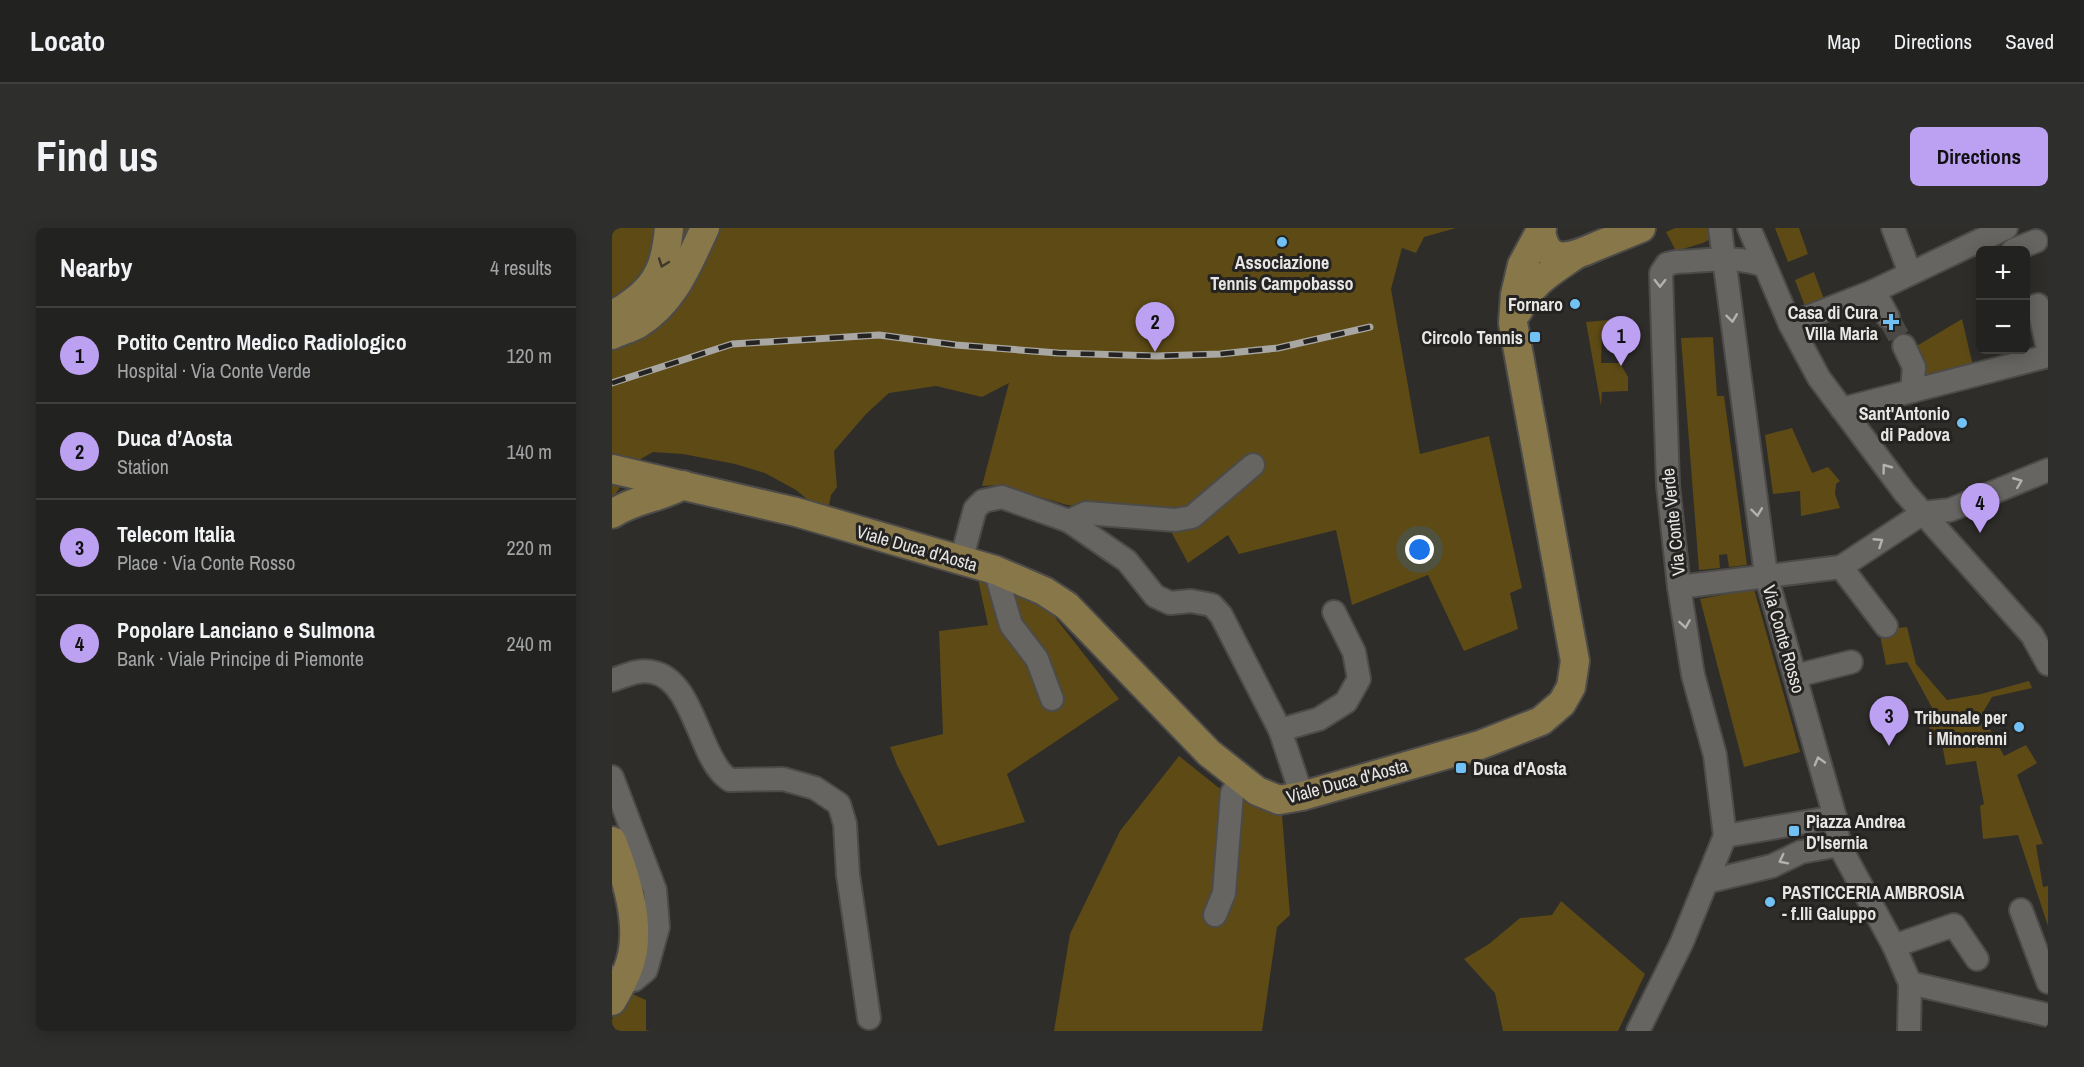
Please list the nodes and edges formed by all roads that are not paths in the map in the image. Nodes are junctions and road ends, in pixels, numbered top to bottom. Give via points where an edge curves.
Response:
1 (669, 228) edge
2 (705, 228) edge
3 (1641, 228) edge
4 (1720, 228) edge
5 (1893, 228) edge
6 (2006, 228) edge
7 (1541, 229) edge
8 (1752, 231) edge
9 (2036, 241) dead end
10 (2023, 246) edge
11 (1574, 256) junction
12 (1725, 260) junction
13 (1765, 266) junction
14 (1910, 273) junction
15 (1874, 291) junction
16 (2030, 307) edge
17 (612, 314) edge
18 (1888, 317) tunnel mouth
19 (1513, 323) junction
20 (1790, 324) junction
21 (612, 334) edge
22 (1904, 346) tunnel mouth
23 (2048, 349) edge
24 (2048, 356) edge
25 (1912, 391) junction
26 (1842, 409) junction
27 (614, 457) edge
28 (1253, 465) dead end
29 (2048, 470) edge
30 (683, 485) junction
31 (796, 512) junction
32 (612, 513) edge
33 (1923, 513) junction
34 (1069, 521) junction
35 (961, 561) junction
36 (1842, 567) junction
37 (995, 570) junction
38 (1766, 575) junction
39 (1679, 587) junction
40 (1334, 612) dead end
41 (1886, 626) dead end
42 (1851, 662) dead end
43 (2048, 664) edge
44 (1795, 676) junction
45 (612, 680) edge
46 (1052, 699) dead end
47 (1280, 730) junction
48 (612, 777) edge
49 (1242, 778) junction
50 (1302, 796) junction
51 (1834, 817) junction
52 (1725, 836) junction
53 (612, 841) edge
54 (1839, 844) junction
55 (1706, 882) junction
56 (2021, 910) dead end
57 (1215, 915) dead end
58 (1894, 946) junction
59 (1977, 959) dead end
60 (1910, 982) junction
61 (2048, 982) edge
62 (616, 986) edge
63 (2048, 1015) edge
64 (869, 1018) dead end
65 (1638, 1031) edge
66 (1909, 1031) edge

1 -> 17 main road via 667,252 658,276 645,294
2 - 21 main road via 668,298 638,324
3 - 11 main road
4 - 12 street, Via Conte Rosso
5 - 14 street
6 - 14 street
7 - 11 main road via 1542,242 1550,252 1561,257
7 - 19 main road, Viale Duca d'Aosta via 1522,265
8 - 13 street
9 - 10 street
11 - 19 main road via 1539,280 1524,299
12 - 13 street via 1754,261
12 -> 38 street, Via Conte Rosso
12 -> 39 street, Via Conte Verde via 1667,264 1660,278 1668,485
13 - 20 street
14 - 15 street
15 - 18 street
15 - 20 street
16 - 23 street via 2038,305
19 - 50 main road, Viale Duca d'Aosta via 1575,661 1571,687 1562,703 1541,721 1480,744
20 - 26 street via 1819,378
22 - 25 street via 1914,367
24 - 25 street
25 - 26 street
33 -> 26 street
27 - 30 main road, Viale Duca d'Aosta
27 - 31 main road via 692,468 741,482
28 - 34 street via 1191,517 1176,520 1086,513
33 -> 29 street via 1950,510
30 - 31 main road, Viale Duca d'Aosta
30 - 32 main road
31 - 35 main road, Viale Duca d'Aosta
36 -> 33 street
33 - 43 street via 2032,635
34 - 35 street via 1002,497 983,501 975,509
34 - 47 street via 1127,561 1155,596 1170,603 1212,605 1221,615
35 - 37 main road, Viale Duca d'Aosta
36 - 38 street
36 - 41 street
37 - 46 street via 1011,625 1037,659
37 - 49 main road, Viale Duca d'Aosta via 1044,591 1067,606 1209,753
38 - 39 street
38 - 44 street, Via Conte Rosso
39 -> 52 street, Via Conte Verde via 1693,675 1715,755
40 - 47 street via 1354,652 1359,680 1346,702 1319,718
42 - 44 street
51 -> 44 street, Via Conte Rosso
45 - 64 street via 634,672 652,672 670,679 719,771 730,780 783,779 815,788 839,804 845,824 848,875
47 - 50 street
48 - 62 street via 655,890 658,927 646,970 634,980
49 - 50 main road, Viale Duca d'Aosta via 1257,791 1279,800
49 - 57 street via 1232,793 1224,893
51 - 52 street
51 - 54 street, Via Conte Rosso
52 - 55 street
53 - 62 main road via 627,881 633,942 631,961
54 -> 55 street
54 - 58 street, Via Conte Rosso
55 - 65 street via 1682,942
56 - 61 street
58 - 59 street via 1954,925
58 - 60 street, Via Conte Rosso
60 - 63 street
60 - 66 street, Via Conte Rosso

